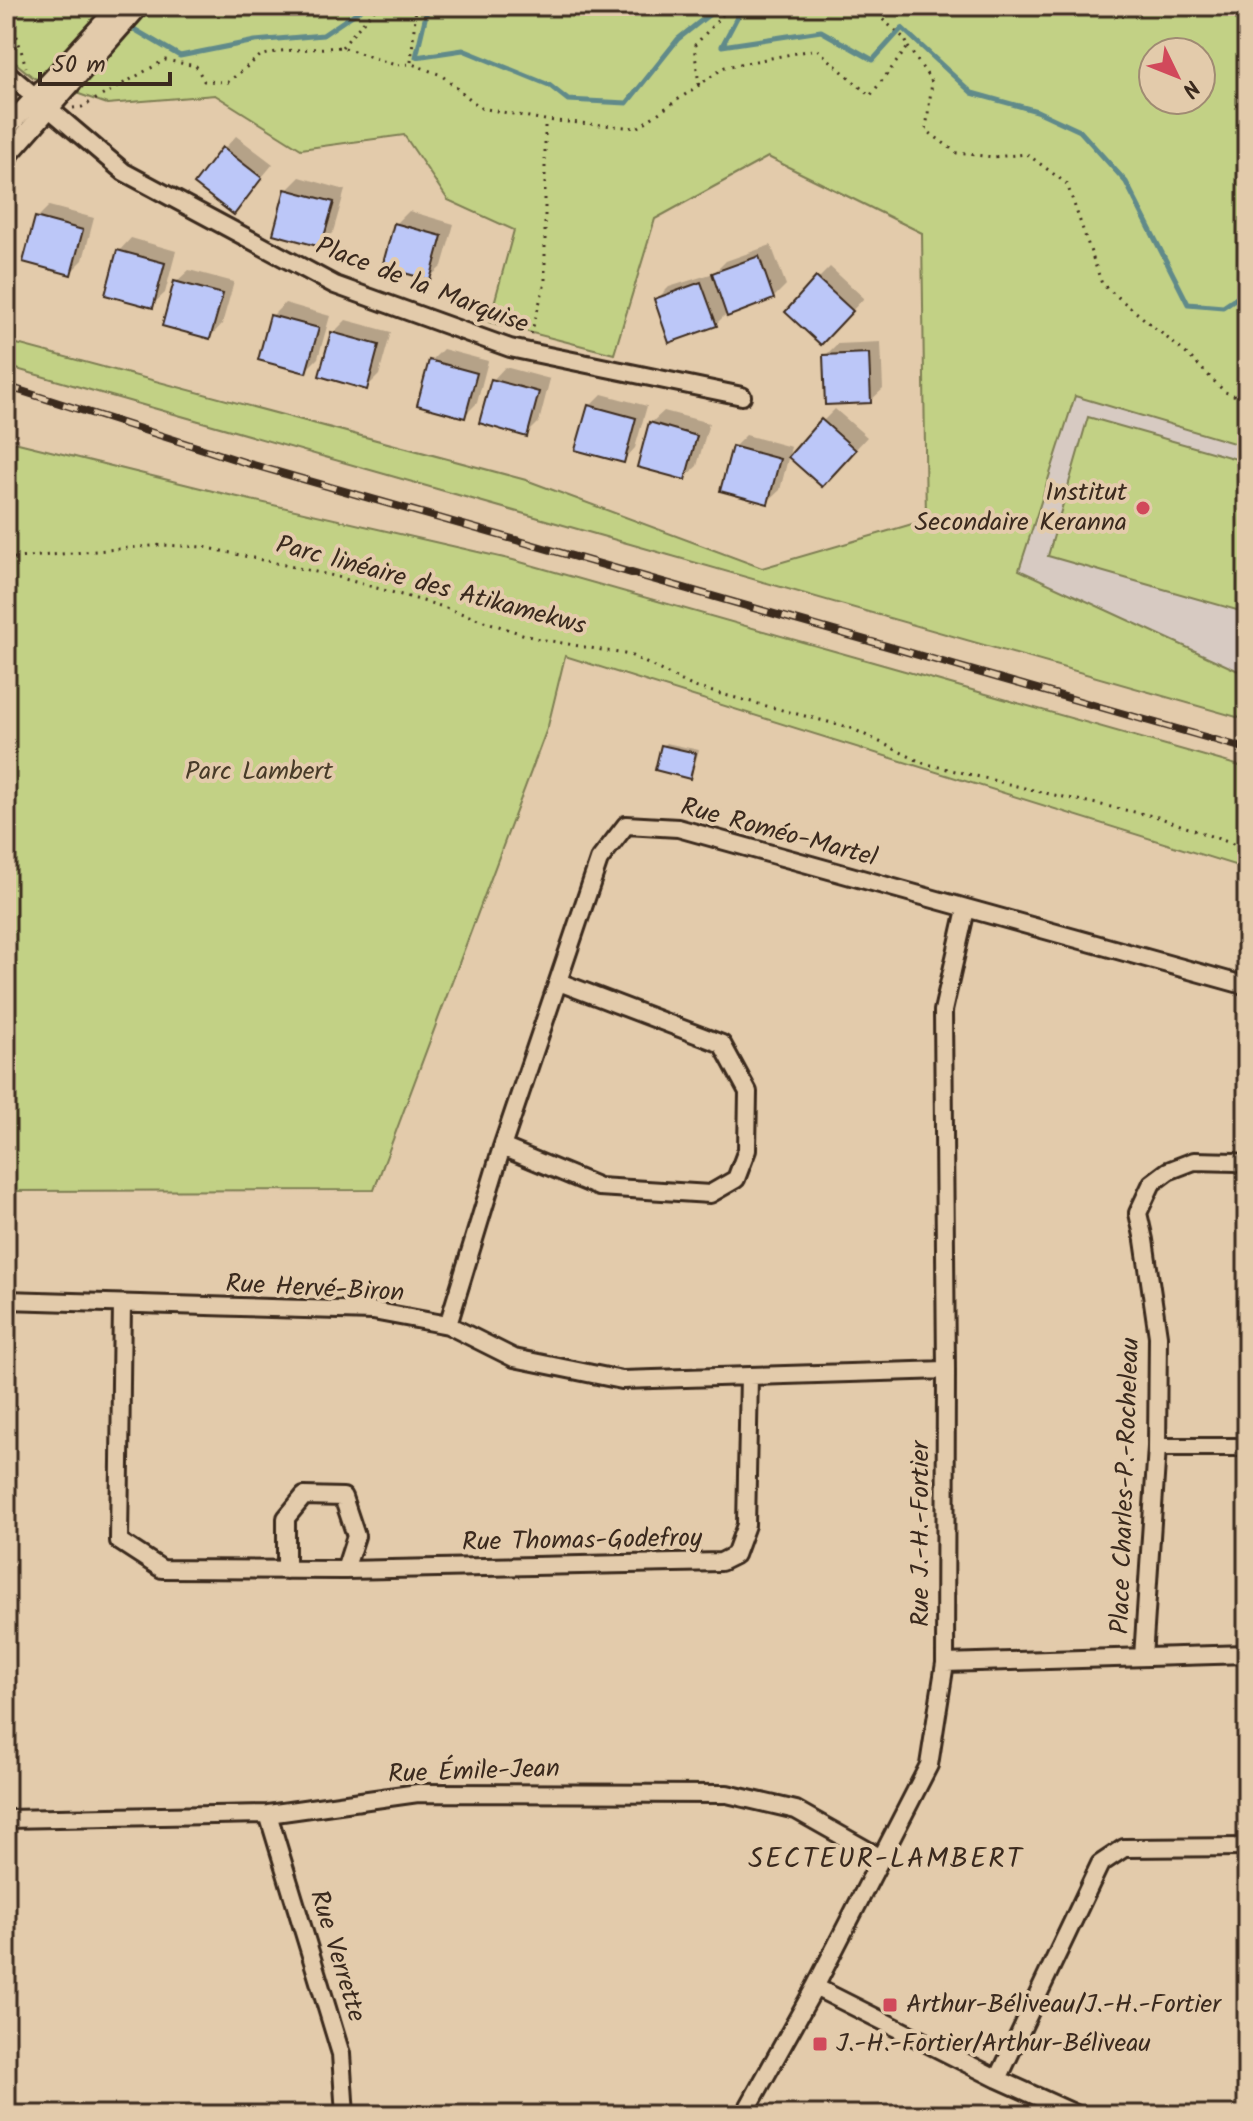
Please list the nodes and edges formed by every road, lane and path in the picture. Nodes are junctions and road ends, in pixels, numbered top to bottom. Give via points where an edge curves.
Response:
1 (119, 6) edge
2 (139, 6) edge
3 (377, 6) edge
4 (416, 6) edge
5 (890, 6) edge
6 (729, 8) dead end
7 (6, 15) edge
8 (342, 47) junction
9 (908, 47) junction
10 (412, 64) junction
11 (26, 67) dead end
12 (6, 72) edge
13 (699, 85) junction
14 (41, 103) junction
15 (545, 120) junction
16 (6, 129) edge
17 (6, 157) edge
18 (526, 351) junction
19 (742, 396) dead end
20 (1247, 400) edge
21 (6, 559) edge
22 (1247, 849) edge
23 (966, 909) junction
24 (559, 982) junction
25 (1247, 986) edge
26 (502, 1147) junction
27 (1247, 1165) edge
28 (6, 1300) edge
29 (122, 1304) junction
30 (448, 1325) junction
31 (946, 1370) junction
32 (749, 1377) junction
33 (1157, 1447) junction
34 (1247, 1447) edge
35 (286, 1570) junction
36 (345, 1570) junction
37 (1247, 1654) edge
38 (1143, 1657) junction
39 (945, 1663) junction
40 (268, 1814) junction
41 (6, 1819) edge
42 (1247, 1847) edge
43 (881, 1858) junction
44 (815, 1987) junction
45 (998, 2079) junction
46 (345, 2115) edge
47 (744, 2115) edge
48 (1078, 2115) edge

1 - 14 street
2 - 14 street
3 - 8 path
4 - 10 path
5 - 9 path via 881,18
6 - 13 path via 694,46
7 - 11 path
8 - 10 path via 395,65
8 - 14 path via 260,56 228,82 204,81 196,66 165,60 82,107
9 - 13 path via 870,96 817,49 725,67
9 - 20 path via 932,82 926,130 957,153 1027,154 1067,184 1102,284 1225,392
10 - 15 path via 441,75 481,108
12 - 14 street, Place de la Marquise
13 - 15 path via 637,128
14 - 16 street
14 - 17 street
14 - 18 street, Place de la Marquise via 124,172 335,285
15 - 18 path via 545,283
18 - 19 street, Place de la Marquise
21 - 22 path, Parc linéaire des Atikamekws via 204,547 319,573 534,638 630,655 694,687 851,728 923,763 1158,817
23 - 24 street, Rue Roméo-Martel via 678,828 626,825 599,860
23 - 25 street, Rue Roméo-Martel
23 - 31 street, Rue J.-H.-Fortier via 943,1011
24 - 26 street, Rue Roméo-Martel
24 - 26 street via 722,1044 748,1092 747,1150 736,1179 710,1194 599,1187
26 - 30 street, Rue Roméo-Martel
27 - 33 street, Place Charles-P.-Rocheleau via 1194,1161 1168,1171 1152,1183 1138,1213 1158,1336
28 - 29 street, Rue Hervé-Biron
29 - 30 street, Rue Hervé-Biron via 373,1311
29 - 35 street, Rue Thomas-Godefroy via 119,1541 162,1569
30 - 32 street, Rue Hervé-Biron via 514,1358 622,1380
31 - 32 street, Rue Hervé-Biron
31 - 39 street, Rue J.-H.-Fortier
32 - 36 street, Rue Thomas-Godefroy via 746,1525 735,1555 721,1562
33 - 34 street
33 - 38 street, Place Charles-P.-Rocheleau
35 - 36 street, Rue Thomas-Godefroy
35 - 36 street via 286,1518 304,1496 343,1497 356,1536
37 - 38 street
38 - 39 street
39 - 43 street, Rue J.-H.-Fortier via 929,1765
40 - 41 street, Rue Émile-Jean
40 - 43 street, Rue Émile-Jean via 418,1793 727,1794 796,1810
40 - 46 street, Rue Verrette via 341,2054
42 - 45 street via 1124,1848 1100,1864
43 - 44 street, Rue J.-H.-Fortier
44 - 45 street
44 - 47 street, Rue J.-H.-Fortier
45 - 48 street

